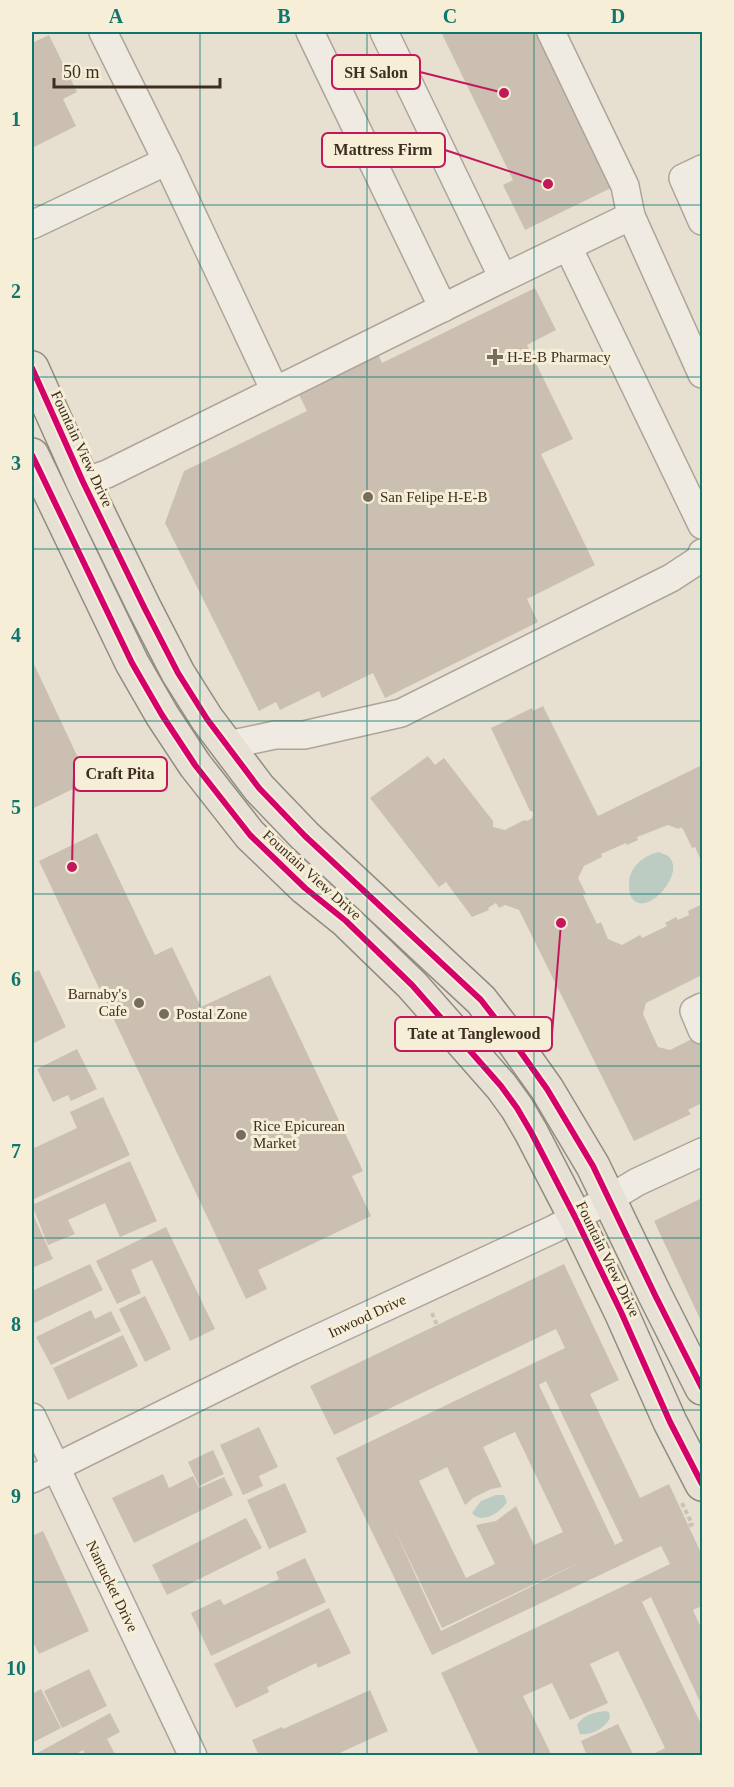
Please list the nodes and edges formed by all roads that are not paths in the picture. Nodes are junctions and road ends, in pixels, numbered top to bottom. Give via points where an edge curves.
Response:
1 (103, 32) edge
2 (310, 32) edge
3 (384, 32) edge
4 (551, 32) edge
5 (166, 161) junction
6 (702, 169) edge
7 (631, 216) junction
8 (702, 221) edge
9 (32, 224) edge
10 (568, 247) junction
11 (503, 278) junction
12 (443, 308) junction
13 (32, 368) edge
14 (702, 374) edge
15 (275, 391) junction
16 (32, 455) edge
17 (83, 482) junction
18 (702, 525) edge
19 (702, 553) edge
20 (228, 745) junction
21 (195, 765) junction
22 (368, 894) junction
23 (346, 921) junction
24 (702, 1007) edge
25 (702, 1030) edge
26 (702, 1152) edge
27 (609, 1199) junction
28 (575, 1217) junction
29 (702, 1388) edge
30 (32, 1418) edge
31 (56, 1468) junction
32 (32, 1479) edge
33 (702, 1484) edge
34 (194, 1755) edge

1 - 5 street
2 - 12 street
3 - 11 street
4 - 7 street via 625,186
5 - 9 street
5 - 15 street
6 - 8 street via 683,178
7 - 10 street
7 - 14 street
10 - 11 street
10 - 18 street
11 - 12 street
12 - 15 street
13 - 17 main road, Fountain View Drive
15 - 17 street via 107,474
16 - 21 main road, Fountain View Drive via 132,663
17 - 20 main road, Fountain View Drive via 178,673
19 - 20 street via 700,559 671,578 401,713 304,735 275,735
20 - 21 main road
20 - 22 main road, Fountain View Drive via 259,788
21 - 23 main road, Fountain View Drive via 250,835
22 - 23 main road
22 - 27 main road, Fountain View Drive via 481,1000 547,1089
23 - 28 main road, Fountain View Drive via 412,985 501,1086 531,1132
24 - 25 street via 694,1011
26 - 27 street, Inwood Drive
27 - 28 street, Inwood Drive
27 - 29 main road, Fountain View Drive
28 - 31 street, Inwood Drive via 291,1351
28 - 33 main road, Fountain View Drive
30 - 31 street, Nantucket Drive
31 - 32 street, Inwood Drive
31 - 34 street, Nantucket Drive

